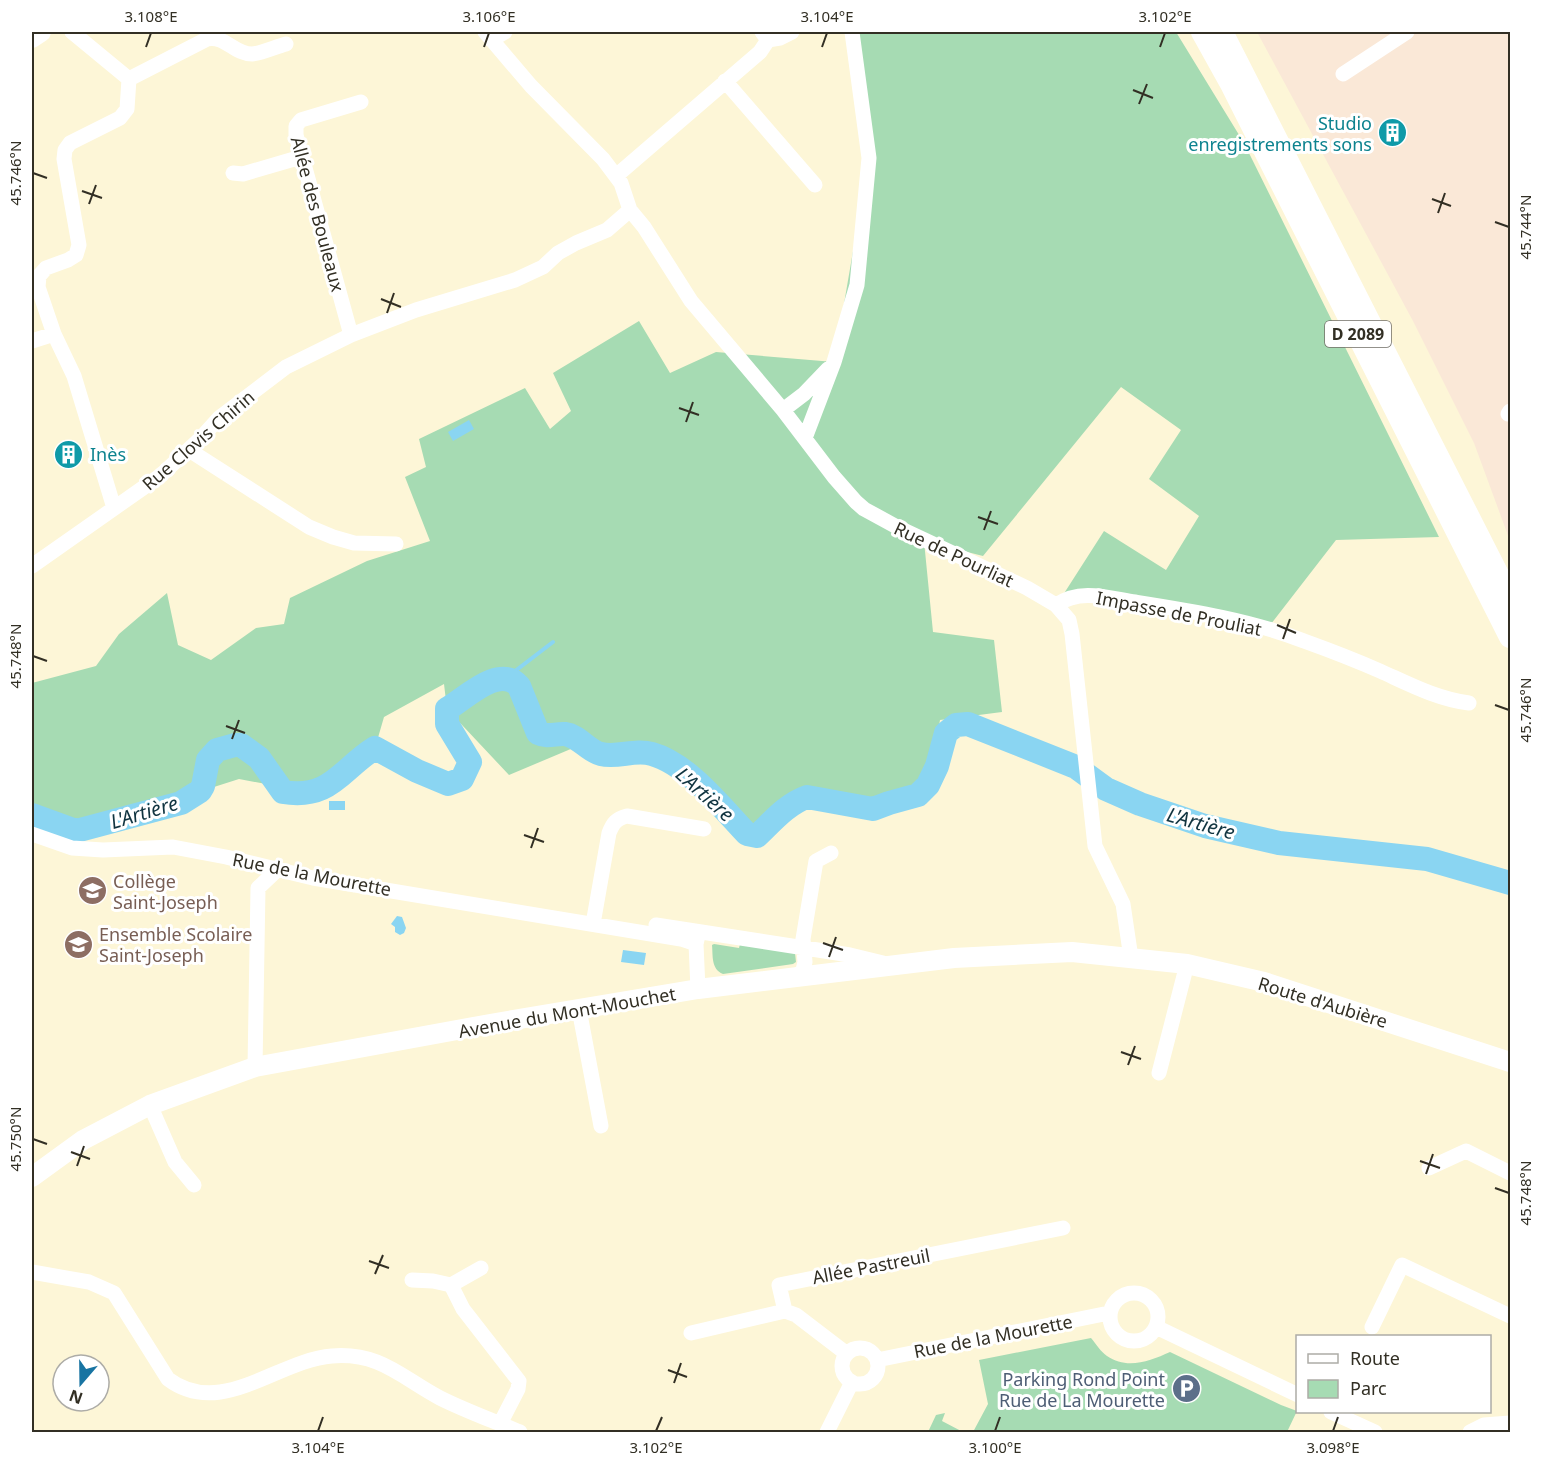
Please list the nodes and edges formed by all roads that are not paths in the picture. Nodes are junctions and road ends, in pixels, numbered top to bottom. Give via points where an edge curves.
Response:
1 (40, 32) edge
2 (72, 32) edge
3 (505, 32) edge
4 (792, 32) edge
5 (852, 32) edge
6 (1202, 32) edge
7 (1222, 32) edge
8 (1407, 32) edge
9 (488, 36) edge
10 (765, 36) edge
11 (32, 38) edge
12 (285, 44) dead end
13 (1344, 74) dead end
14 (129, 79) junction
15 (725, 81) junction
16 (362, 102) dead end
17 (301, 157) junction
18 (233, 173) dead end
19 (616, 176) junction
20 (814, 185) dead end
21 (630, 210) junction
22 (54, 334) junction
23 (351, 335) junction
24 (32, 341) edge
25 (834, 362) junction
26 (783, 410) junction
27 (805, 438) junction
28 (189, 450) junction
29 (114, 508) junction
30 (396, 544) dead end
31 (32, 566) edge
32 (1510, 598) edge
33 (1056, 605) junction
34 (1510, 638) edge
35 (1469, 703) dead end
36 (704, 829) dead end
37 (32, 834) edge
38 (831, 854) dead end
39 (277, 870) junction
40 (594, 920) junction
41 (697, 938) junction
42 (805, 948) junction
43 (1131, 958) junction
44 (1187, 964) junction
45 (892, 966) junction
46 (796, 978) junction
47 (698, 989) junction
48 (579, 1009) junction
49 (1510, 1062) edge
50 (255, 1067) junction
51 (1159, 1073) dead end
52 (150, 1105) junction
53 (601, 1126) dead end
54 (1429, 1168) dead end
55 (1510, 1173) edge
56 (32, 1177) edge
57 (194, 1185) dead end
58 (1063, 1228) dead end
59 (481, 1268) dead end
60 (32, 1272) edge
61 (412, 1280) dead end
62 (451, 1285) junction
63 (785, 1311) junction
64 (1109, 1313) junction
65 (1510, 1316) edge
66 (1156, 1327) junction
67 (1372, 1327) dead end
68 (691, 1333) dead end
69 (847, 1354) junction
70 (877, 1360) junction
71 (852, 1382) junction
72 (1296, 1394) edge
73 (1333, 1413) edge
74 (1510, 1423) edge
75 (500, 1424) junction
76 (520, 1432) edge
77 (827, 1432) edge
78 (1375, 1432) edge
79 (1470, 1432) edge

1 - 11 main road
2 - 14 street
3 - 9 street
4 - 10 street via 780,38
5 - 25 street via 869,158 857,285
6 - 34 highway, D 2089
7 - 32 highway, D 2089
8 - 13 street
9 - 19 street, Rue de Pourliat
10 - 15 street via 760,52
12 - 14 street via 253,54 214,37
14 - 22 street via 127,109 120,118 70,143 65,150 79,244 76,255 46,268 39,276 38,286
15 - 19 street
15 - 20 street
16 - 17 street, Allée des Bouleaux via 302,120 296,126
17 - 18 street via 243,174
17 - 23 street, Allée des Bouleaux
19 - 21 street, Rue de Pourliat
21 - 23 street, Rue Clovis Chirin via 607,230 576,243 543,267 515,280 416,310
21 - 26 street, Rue de Pourliat via 691,301
22 - 24 street
22 - 29 street via 74,376
23 - 28 street, Rue Clovis Chirin via 286,367 219,418
25 - 26 street
25 - 27 street
26 - 27 street, Rue de Pourliat
27 - 33 street, Rue de Pourliat via 864,509
28 - 29 street, Rue Clovis Chirin
28 - 30 street via 333,537 354,543
29 - 31 street, Rue Clovis Chirin
33 - 35 street, Impasse de Prouliat via 1077,595 1095,596 1187,610 1272,630 1450,701
33 - 43 street, Rue de Pourliat via 1069,620 1072,634 1095,846 1124,904
36 - 40 street via 627,816 618,818 609,833
37 - 39 street, Rue de la Mourette via 72,848 172,847
38 - 42 street via 816,861 803,939
39 - 40 street, Rue de la Mourette
39 - 50 street via 258,888
40 - 41 street, Rue de la Mourette via 681,939
41 - 42 street, Rue de la Mourette
41 - 47 street
42 - 45 street, Rue de la Mourette
42 - 46 street via 803,970
43 - 44 main road, Route d'Aubière
43 - 45 main road, Avenue du Mont-Mouchet via 1072,952 954,958
44 - 49 main road, Route d'Aubière via 1264,982
44 - 51 street
45 - 46 main road, Avenue du Mont-Mouchet
46 - 47 main road, Avenue du Mont-Mouchet
47 - 48 main road, Avenue du Mont-Mouchet
48 - 50 main road, Avenue du Mont-Mouchet
48 - 53 street
50 - 52 main road, Avenue du Mont-Mouchet
52 - 56 main road, Avenue du Mont-Mouchet via 83,1140
52 - 57 street via 175,1162
54 - 55 street via 1466,1151
58 - 63 street, Allée Pastreuil via 779,1285
59 - 62 street
60 - 75 street via 89,1282 114,1293 168,1379 198,1394 257,1382 309,1360 365,1357 404,1374 440,1398
61 - 62 street
62 - 75 street via 463,1309 519,1381
63 - 68 street
63 - 69 street
64 - 66 street via 1112,1327 1127,1340 1147,1337
64 - 66 street via 1123,1295 1145,1295 1154,1303
64 - 70 street, Rue de la Mourette
65 - 67 street via 1402,1265
66 - 72 street
69 - 70 street via 863,1349
69 - 71 street via 842,1369
70 - 71 street via 878,1370 872,1379 863,1384
71 - 77 street
73 - 78 street
74 - 79 street via 1484,1425
75 - 76 street

